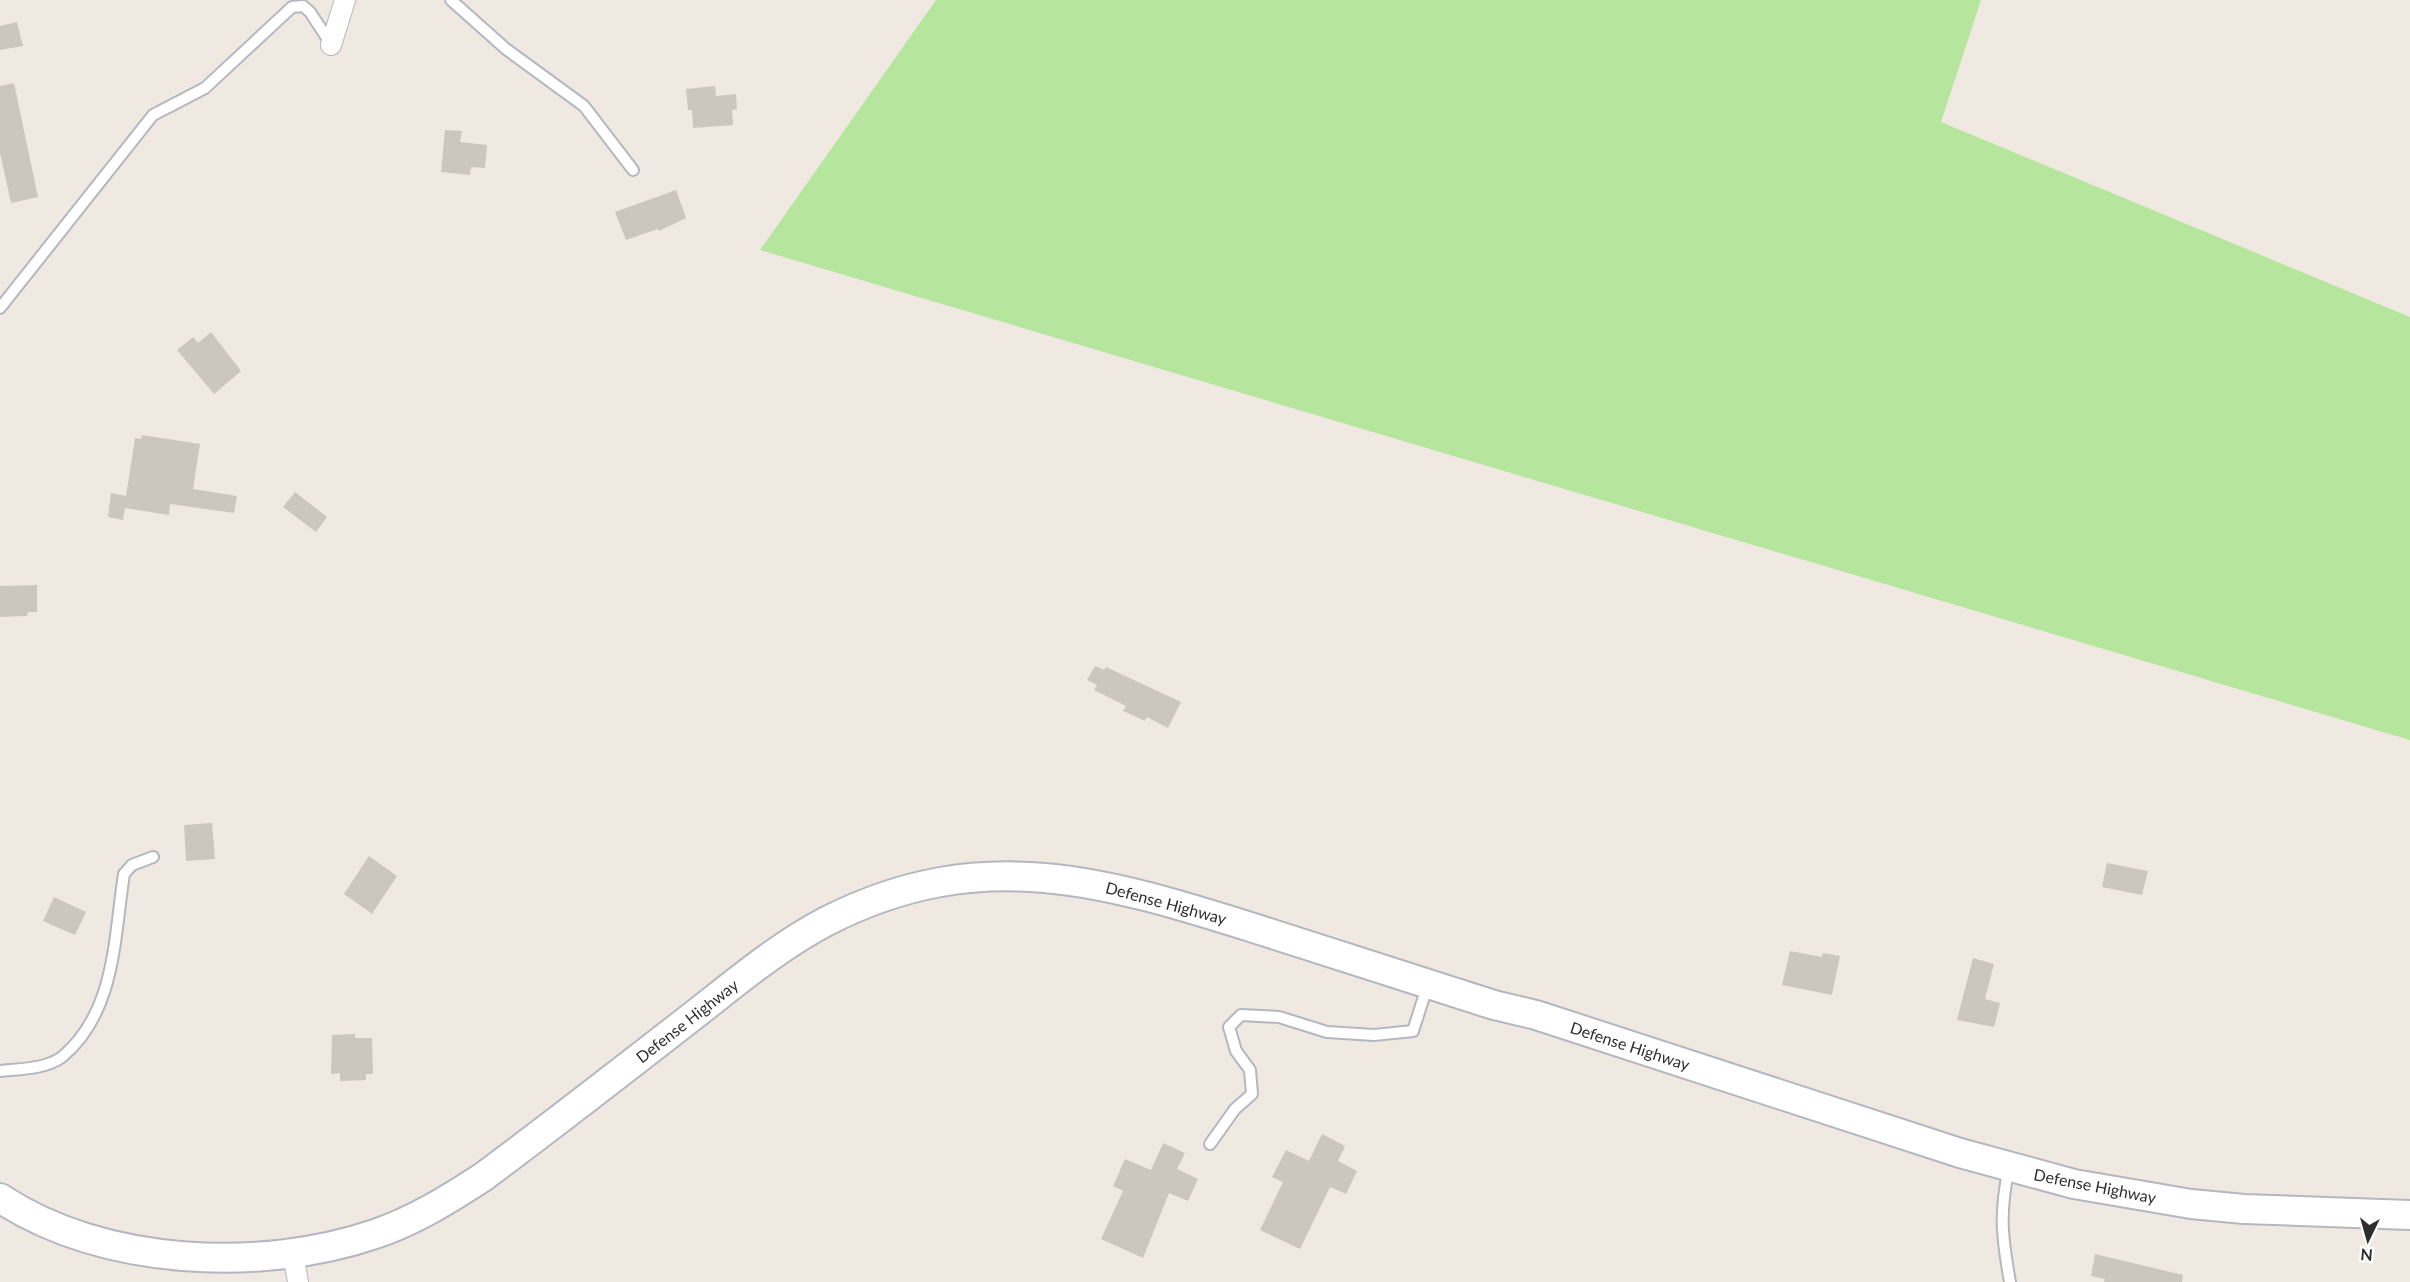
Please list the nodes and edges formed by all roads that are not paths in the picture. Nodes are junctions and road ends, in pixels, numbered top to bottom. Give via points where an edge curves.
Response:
1 (345, 0) edge
2 (451, 0) edge
3 (331, 45) joint
4 (633, 170) dead end
5 (0, 308) edge
6 (153, 857) dead end
7 (1428, 984) junction
8 (0, 1071) edge
9 (1210, 1144) dead end
10 (2009, 1167) junction
11 (0, 1198) edge
12 (2410, 1215) edge
13 (293, 1254) junction
14 (298, 1282) edge
15 (2010, 1282) edge

1 - 3 street
2 - 4 lane via 506,49 584,106
3 - 5 lane via 310,12 303,6 292,7 205,88 153,115
6 - 8 lane via 132,865 124,874 112,967 100,1005 88,1026 61,1058 27,1069
7 - 9 lane via 1413,1032 1328,1032 1279,1017 1241,1015 1229,1027 1236,1051 1250,1070 1251,1094
7 - 10 main road, Defense Highway
7 - 13 main road, Defense Highway via 1190,908 1080,880 1001,875 929,884 861,905 792,942 483,1177 443,1203 375,1234
10 - 12 main road, Defense Highway via 2093,1188 2191,1204
10 - 15 lane via 2001,1228
11 - 13 main road, Defense Highway via 51,1225 131,1248 210,1257
13 - 14 street

